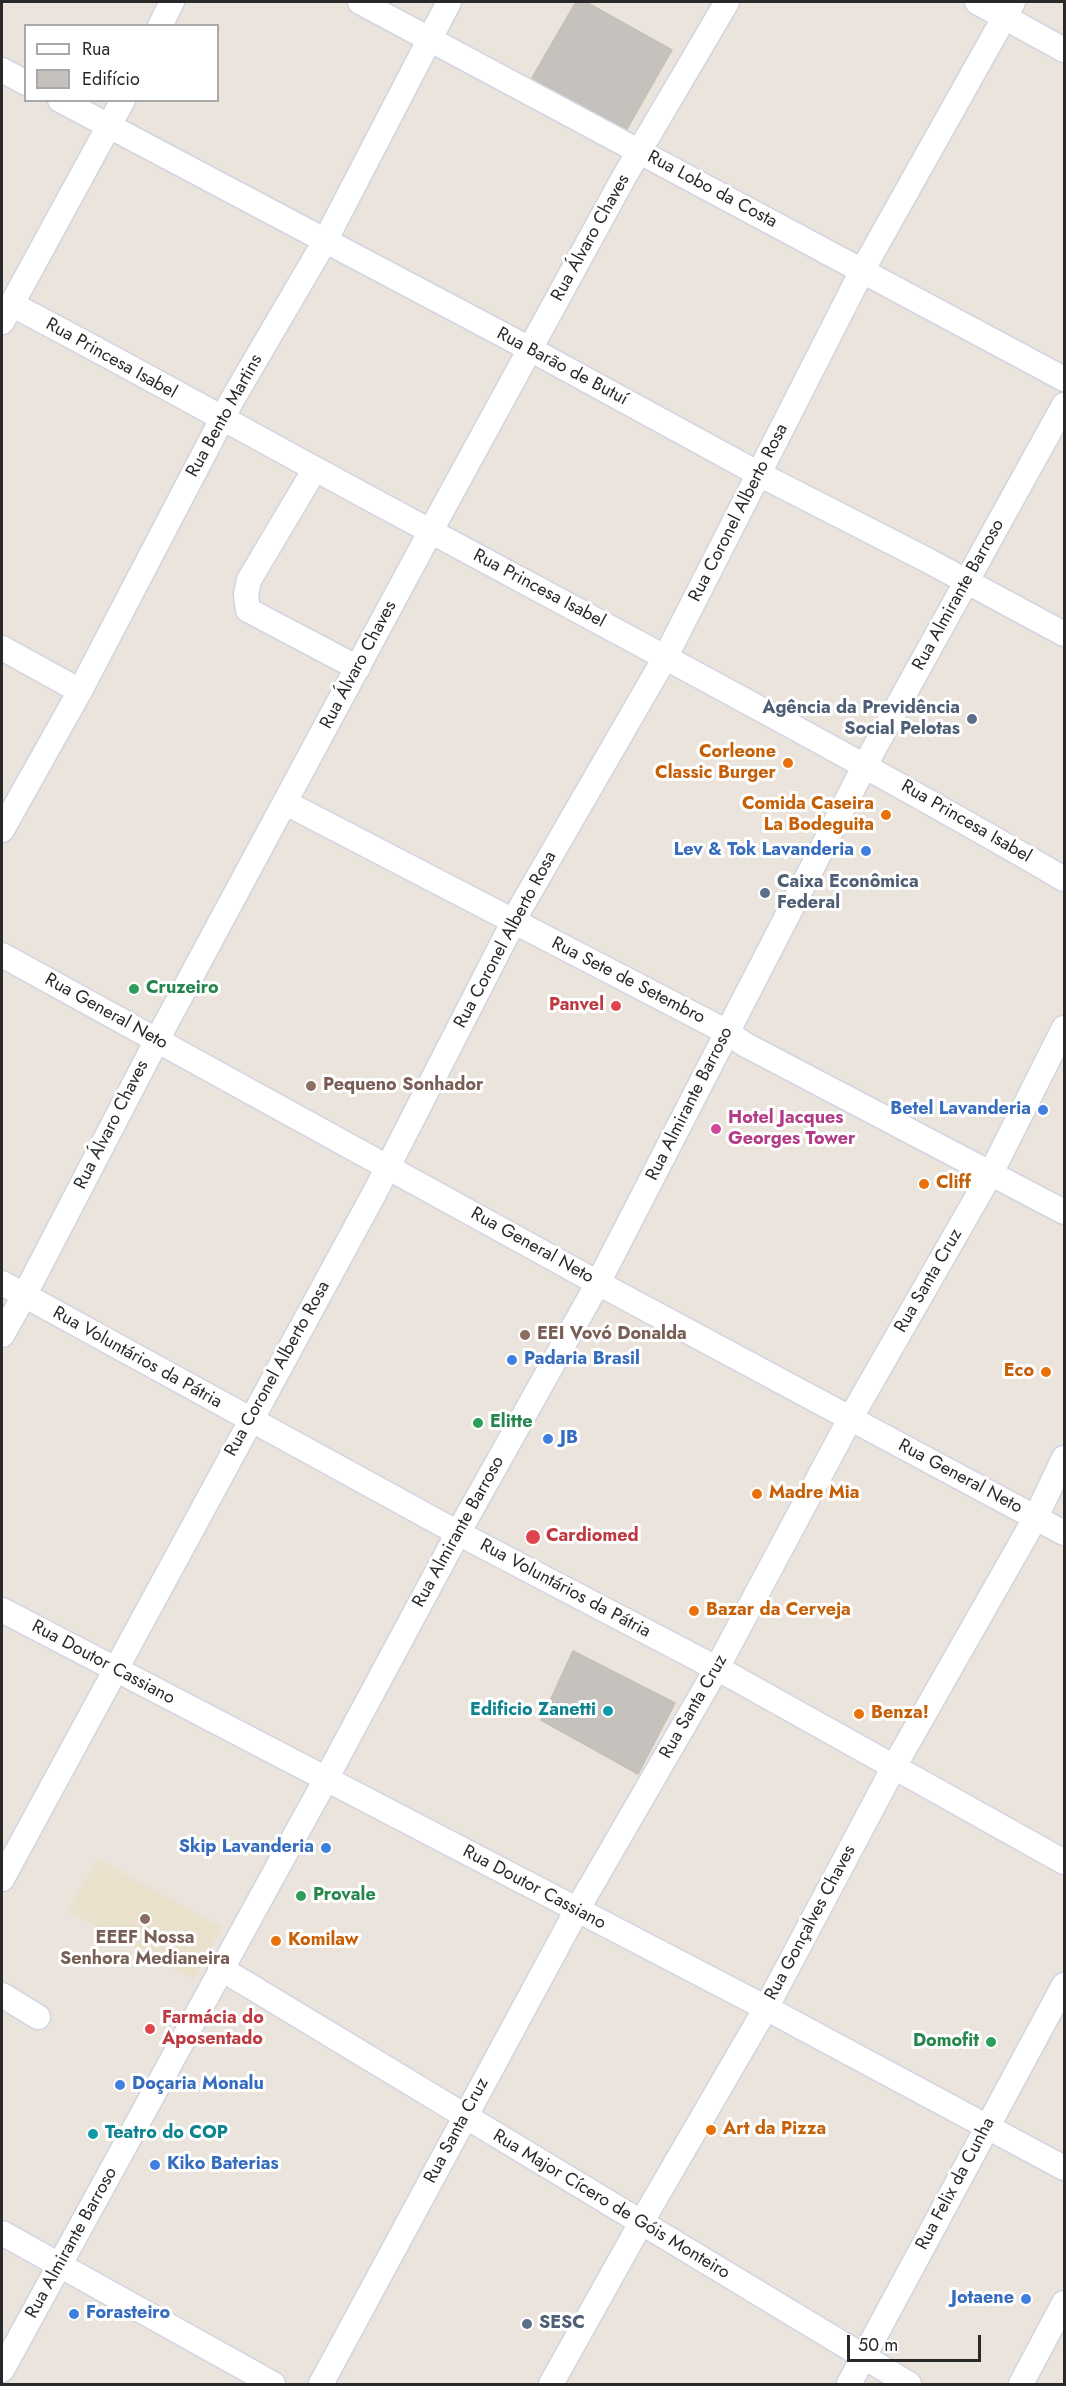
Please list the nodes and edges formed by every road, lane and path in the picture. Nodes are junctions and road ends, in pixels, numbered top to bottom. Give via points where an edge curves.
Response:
1 (172, 2) edge
2 (360, 2) edge
3 (449, 2) edge
4 (727, 2) edge
5 (977, 2) edge
6 (1009, 9) edge
7 (161, 24) edge
8 (430, 37) junction
9 (1065, 50) edge
10 (2, 70) edge
11 (24, 82) edge
12 (64, 102) edge
13 (122, 102) edge
14 (110, 126) junction
15 (639, 151) junction
16 (325, 241) junction
17 (862, 271) junction
18 (6, 313) edge
19 (530, 349) junction
20 (1065, 379) edge
21 (1065, 405) edge
22 (222, 419) junction
23 (315, 469) junction
24 (759, 474) junction
25 (430, 531) junction
26 (967, 582) junction
27 (1065, 634) edge
28 (2, 648) edge
29 (666, 656) junction
30 (358, 668) junction
31 (80, 691) junction
32 (865, 765) junction
33 (286, 803) junction
34 (2, 830) edge
35 (1065, 879) edge
36 (513, 922) junction
37 (2, 955) edge
38 (1065, 1028) edge
39 (727, 1032) junction
40 (157, 1040) junction
41 (387, 1167) junction
42 (990, 1173) junction
43 (1065, 1212) edge
44 (598, 1282) junction
45 (2, 1283) edge
46 (24, 1296) junction
47 (2, 1335) edge
48 (850, 1419) junction
49 (250, 1420) junction
50 (1065, 1458) edge
51 (1036, 1517) junction
52 (458, 1533) junction
53 (1065, 1533) edge
54 (2, 1610) edge
55 (717, 1668) junction
56 (116, 1671) junction
57 (895, 1766) junction
58 (326, 1779) junction
59 (1065, 1862) edge
60 (2, 1879) edge
61 (577, 1910) junction
62 (220, 1968) junction
63 (1065, 1984) edge
64 (2, 1995) edge
65 (766, 2008) junction
66 (38, 2017) dead end
67 (465, 2117) junction
68 (987, 2128) junction
69 (1065, 2168) edge
70 (641, 2223) junction
71 (2, 2233) edge
72 (60, 2266) junction
73 (1065, 2303) edge
74 (863, 2357) junction
75 (2, 2370) edge
76 (273, 2385) edge
77 (321, 2385) edge
78 (551, 2385) edge
79 (849, 2385) edge
80 (909, 2385) edge
81 (1021, 2385) edge

1 - 7 street
2 - 8 street, Rua Lobo da Costa
3 - 8 street, Rua Bento Martins
4 - 15 street, Rua Álvaro Chaves
5 - 6 street
6 - 9 street
6 - 17 street, Rua Coronel Alberto Rosa
8 - 15 street, Rua Lobo da Costa
8 - 16 street, Rua Bento Martins
10 - 11 street
12 - 14 street, Rua Barão de Butuí
13 - 14 street
14 - 16 street, Rua Barão de Butuí
14 - 18 street
15 - 17 street, Rua Lobo da Costa
15 - 19 street, Rua Álvaro Chaves
16 - 19 street, Rua Barão de Butuí
16 - 22 street, Rua Bento Martins
17 - 20 street, Rua Lobo da Costa
17 - 24 street, Rua Coronel Alberto Rosa
18 - 22 street, Rua Princesa Isabel
19 - 24 street, Rua Barão de Butuí
19 - 25 street, Rua Álvaro Chaves
21 - 26 street, Rua Almirante Barroso
22 - 23 street, Rua Princesa Isabel
22 - 31 street, Rua Bento Martins
23 - 25 street, Rua Princesa Isabel
23 - 30 street via 249,580 248,610
24 - 26 street, Rua Barão de Butuí
24 - 29 street, Rua Coronel Alberto Rosa
25 - 29 street, Rua Princesa Isabel
25 - 30 street, Rua Álvaro Chaves
26 - 27 street, Rua Barão de Butuí
26 - 32 street, Rua Almirante Barroso
28 - 31 street
29 - 32 street, Rua Princesa Isabel
29 - 36 street, Rua Coronel Alberto Rosa
30 - 33 street, Rua Álvaro Chaves
31 - 34 street, Rua Bento Martins
32 - 35 street, Rua Princesa Isabel
32 - 39 street, Rua Almirante Barroso
33 - 36 street, Rua Sete de Setembro
33 - 40 street, Rua Álvaro Chaves
36 - 39 street, Rua Sete de Setembro
36 - 41 street, Rua Coronel Alberto Rosa
37 - 40 street, Rua General Neto
38 - 42 street, Rua Santa Cruz
39 - 42 street, Rua Sete de Setembro
39 - 44 street, Rua Almirante Barroso
40 - 41 street, Rua General Neto
40 - 46 street, Rua Álvaro Chaves
41 - 44 street, Rua General Neto
41 - 49 street, Rua Coronel Alberto Rosa
42 - 43 street, Rua Sete de Setembro
42 - 48 street, Rua Santa Cruz
44 - 48 street, Rua General Neto
44 - 52 street, Rua Almirante Barroso
45 - 46 street, Rua Voluntários da Pátria
46 - 47 street, Rua Álvaro Chaves
46 - 49 street, Rua Voluntários da Pátria
48 - 51 street, Rua General Neto
48 - 55 street, Rua Santa Cruz
49 - 52 street, Rua Voluntários da Pátria
49 - 56 street, Rua Coronel Alberto Rosa
50 - 51 street, Rua Gonçalves Chaves
51 - 53 street, Rua General Neto
51 - 57 street, Rua Gonçalves Chaves
52 - 55 street, Rua Voluntários da Pátria
52 - 58 street, Rua Almirante Barroso
54 - 56 street, Rua Doutor Cassiano
55 - 57 street, Rua Voluntários da Pátria
55 - 61 street, Rua Santa Cruz
56 - 58 street, Rua Doutor Cassiano
56 - 60 street, Rua Coronel Alberto Rosa
57 - 59 street, Rua Voluntários da Pátria
57 - 65 street, Rua Gonçalves Chaves
58 - 61 street, Rua Doutor Cassiano
58 - 62 street, Rua Almirante Barroso
61 - 65 street, Rua Doutor Cassiano
61 - 67 street, Rua Santa Cruz
62 - 67 street, Rua Major Cícero de Góis Monteiro
62 - 72 street, Rua Almirante Barroso
63 - 68 street, Rua Felix da Cunha
64 - 66 street
65 - 68 street, Rua Doutor Cassiano
65 - 70 street, Rua Gonçalves Chaves
67 - 70 street, Rua Major Cícero de Góis Monteiro
67 - 77 street, Rua Santa Cruz
68 - 69 street, Rua Doutor Cassiano
68 - 74 street, Rua Felix da Cunha
70 - 74 street, Rua Major Cícero de Góis Monteiro
70 - 78 street, Rua Gonçalves Chaves
71 - 72 street
72 - 75 street, Rua Almirante Barroso
72 - 76 street
73 - 81 street
74 - 79 street, Rua Felix da Cunha
74 - 80 street, Rua Major Cícero de Góis Monteiro

